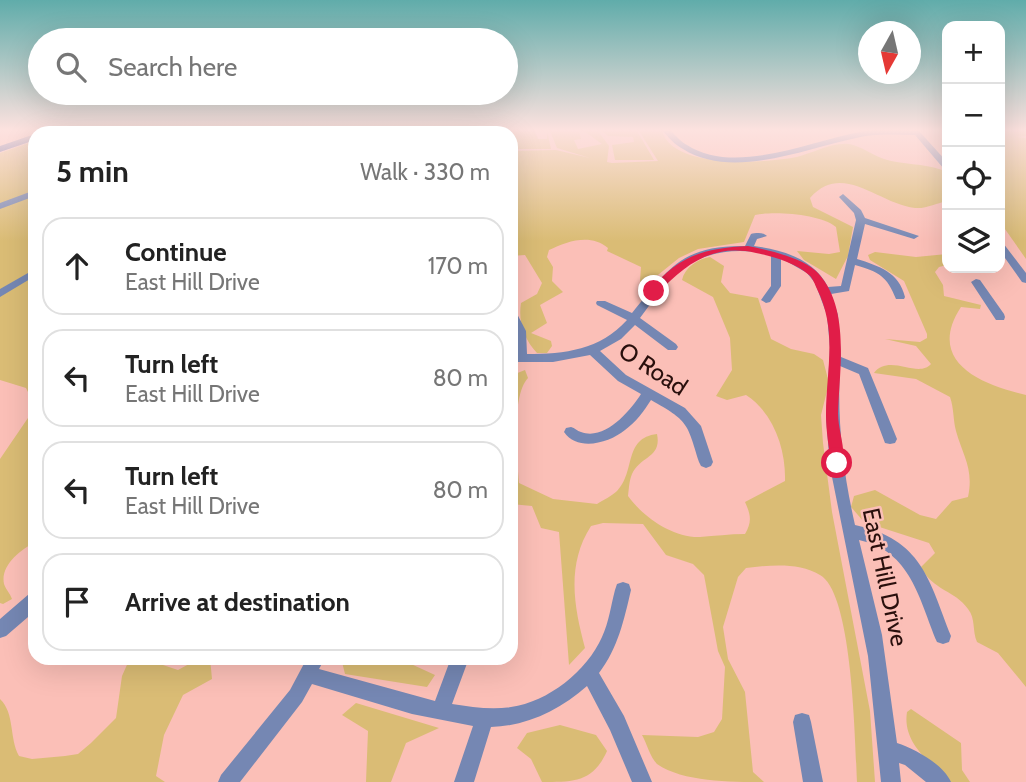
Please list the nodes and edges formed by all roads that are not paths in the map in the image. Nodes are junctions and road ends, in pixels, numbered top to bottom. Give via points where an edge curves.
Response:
1 (28, 196) edge
2 (843, 197) dead end
3 (0, 206) edge
4 (861, 220) junction
5 (762, 236) dead end
6 (914, 236) dead end
7 (748, 248) junction
8 (1005, 252) edge
9 (776, 255) junction
10 (852, 261) junction
11 (28, 276) edge
12 (1026, 280) edge
13 (976, 282) dead end
14 (824, 291) junction
15 (0, 294) edge
16 (900, 297) dead end
17 (766, 300) dead end
18 (601, 303) dead end
19 (1000, 317) dead end
20 (633, 318) junction
21 (518, 327) edge
22 (518, 344) edge
23 (672, 347) dead end
24 (592, 350) junction
25 (518, 358) edge
26 (837, 360) junction
27 (648, 394) junction
28 (571, 432) dead end
29 (890, 439) dead end
30 (706, 462) dead end
31 (850, 531) junction
32 (623, 590) dead end
33 (28, 606) edge
34 (0, 630) edge
35 (943, 636) dead end
36 (457, 665) edge
37 (312, 667) edge
38 (589, 673) junction
39 (441, 710) junction
40 (485, 717) junction
41 (802, 722) dead end
42 (889, 750) junction
43 (228, 782) edge
44 (464, 782) edge
45 (642, 782) edge
46 (813, 782) edge
47 (891, 782) edge
48 (941, 782) edge

1 - 3 street
2 - 4 street
4 - 6 street
4 - 10 street
5 - 7 street via 754,236
7 - 9 street, East Hill Drive
7 - 20 street, East Hill Drive via 704,253 683,262
8 - 12 street
9 - 14 street, East Hill Drive via 805,267
9 - 17 street via 776,286
10 - 14 street via 845,289
10 - 16 street via 887,275 899,288
11 - 15 street
13 - 19 street
14 - 26 street, East Hill Drive
18 - 20 street, O Road via 608,314
20 - 23 street, O Road
20 - 24 street, East Hill Drive via 617,336
21 - 22 street
24 - 25 street, East Hill Drive
24 - 27 street, O Road
26 - 29 street via 864,371
26 - 31 street, East Hill Drive via 833,426
27 - 28 street via 633,418 606,436 579,438
27 - 30 street, O Road via 681,411 695,426
31 - 35 street via 872,534 895,545 911,560
31 - 42 street, East Hill Drive via 876,652
32 - 38 street via 607,645
33 - 34 street
36 - 39 street
37 - 39 street
37 - 43 street via 296,696
38 - 40 street via 564,694 514,716
38 - 45 street
39 - 40 street
40 - 44 street
41 - 46 street
42 - 47 street, East Hill Drive
42 - 48 street via 911,757

